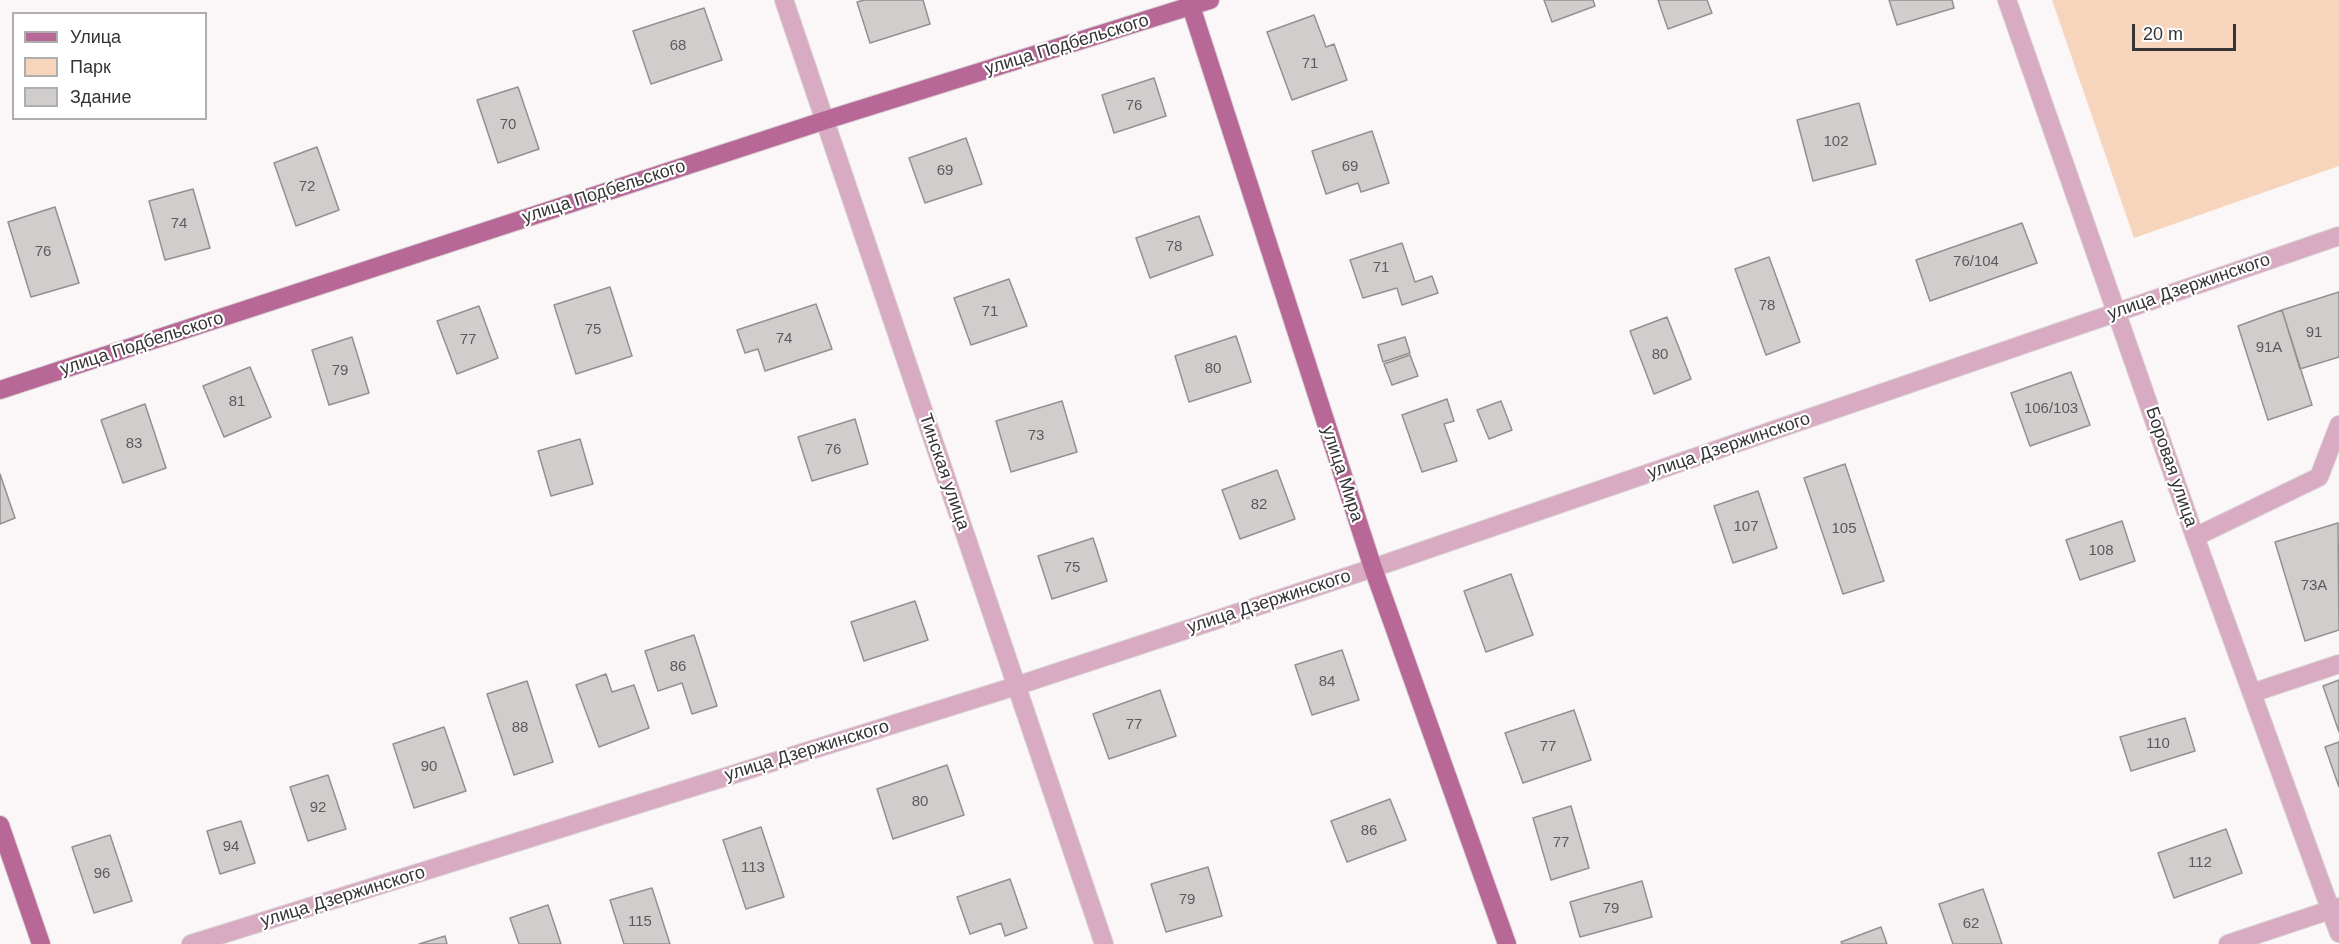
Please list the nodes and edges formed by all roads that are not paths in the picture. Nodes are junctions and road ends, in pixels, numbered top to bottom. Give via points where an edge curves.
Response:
1 (784, 0) edge
2 (1210, 0) edge
3 (2007, 0) edge
4 (1190, 3) edge
5 (826, 120) junction
6 (2339, 236) edge
7 (2118, 312) junction
8 (0, 390) edge
9 (2339, 425) edge
10 (2195, 537) junction
11 (1373, 568) junction
12 (2339, 664) edge
13 (1016, 686) junction
14 (2252, 693) junction
15 (0, 825) edge
16 (2335, 908) edge
17 (2339, 933) edge
18 (41, 944) edge
19 (191, 944) edge
20 (1104, 944) edge
21 (1507, 944) edge
22 (2228, 944) edge

1 - 5 street, Тинская улица
2 - 4 main road, улица Подбельского
3 - 7 street, Боровая улица
4 - 5 main road, улица Подбельского
4 - 11 main road, улица Мира
5 - 8 main road, улица Подбельского
5 - 13 street, Тинская улица
6 - 7 street, улица Дзержинского
7 - 10 street, Боровая улица
7 - 11 street, улица Дзержинского
9 - 10 street via 2319,477
10 - 14 street, Боровая улица
11 - 13 street, улица Дзержинского
11 - 21 main road, улица Мира
12 - 14 street
13 - 19 street, улица Дзержинского
13 - 20 street, Тинская улица
14 - 16 street, Боровая улица
15 - 18 main road
16 - 17 street, Боровая улица
16 - 22 street

